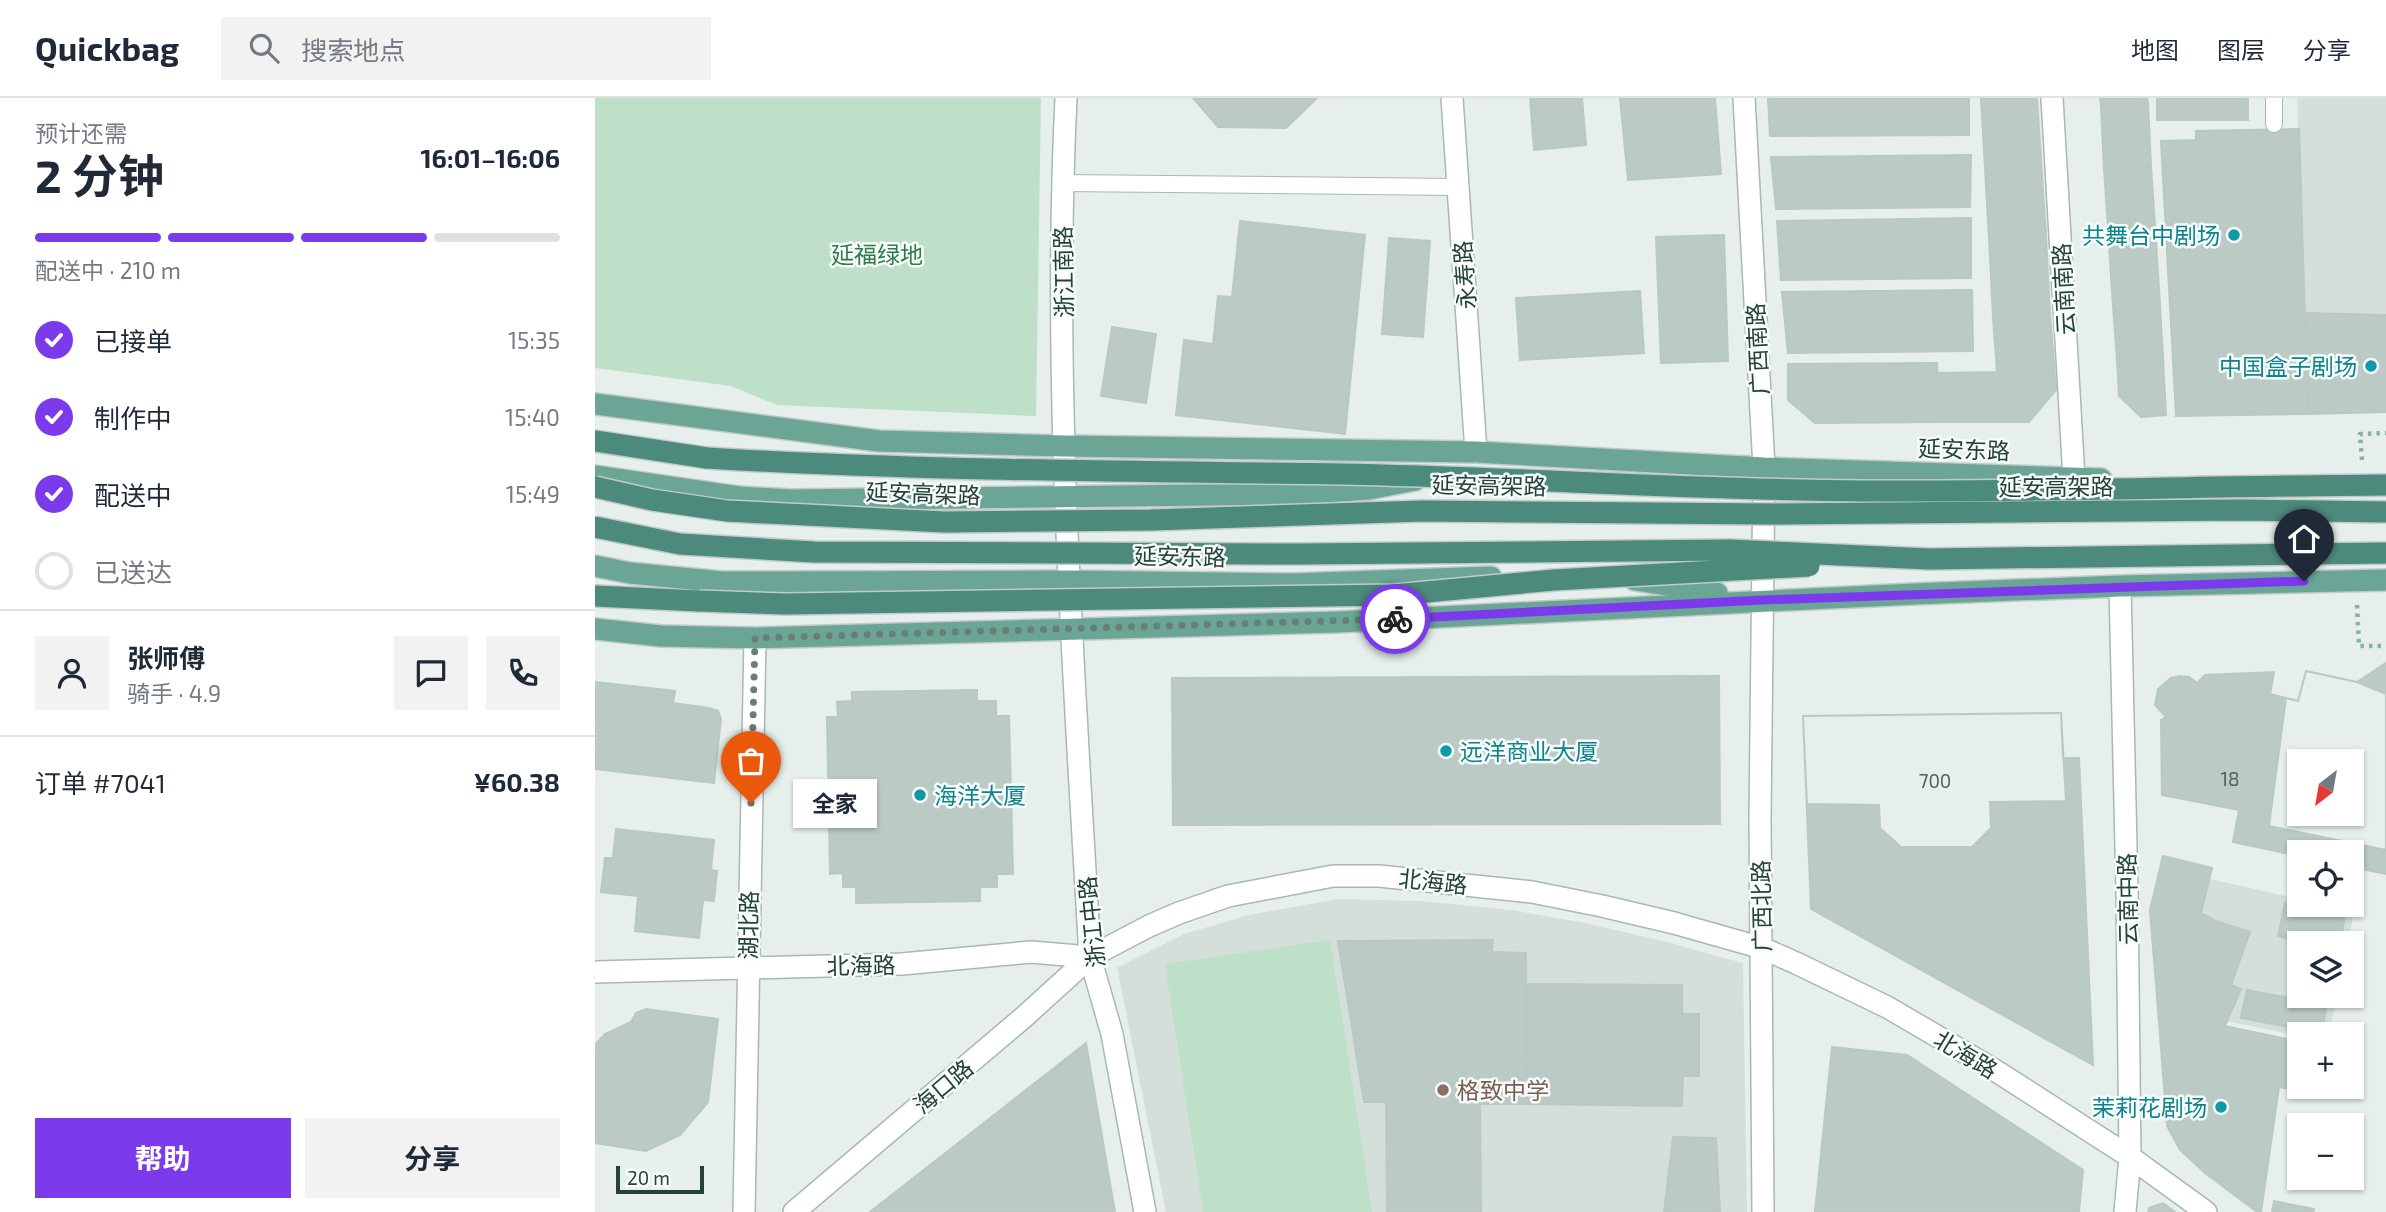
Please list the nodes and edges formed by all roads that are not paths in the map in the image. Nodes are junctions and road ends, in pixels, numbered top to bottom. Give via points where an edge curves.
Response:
1 (1066, 98) edge
2 (1452, 98) edge
3 (1744, 98) edge
4 (2052, 98) edge
5 (2274, 98) edge
6 (2274, 124) dead end
7 (1062, 183) junction
8 (1458, 187) junction
9 (595, 404) edge
10 (595, 441) edge
11 (1065, 446) junction
12 (1476, 452) junction
13 (595, 453) edge
14 (1541, 455) junction
15 (706, 458) junction
16 (1764, 468) junction
17 (2386, 475) edge
18 (595, 476) edge
19 (2074, 479) junction
20 (2386, 485) edge
21 (595, 487) edge
22 (1067, 496) junction
23 (2386, 512) edge
24 (595, 527) edge
25 (2386, 553) edge
26 (1929, 559) junction
27 (595, 566) edge
28 (2386, 580) edge
29 (1069, 581) junction
30 (2120, 586) junction
31 (595, 596) edge
32 (1762, 600) junction
33 (1071, 628) junction
34 (595, 629) edge
35 (755, 638) junction
36 (1762, 948) junction
37 (1090, 957) junction
38 (747, 968) junction
39 (595, 972) edge
40 (2130, 1157) junction
41 (744, 1212) edge
42 (794, 1212) edge
43 (1145, 1212) edge
44 (1763, 1212) edge
45 (2125, 1212) edge
46 (2206, 1212) edge

1 - 7 street, 浙江南路
2 - 8 street, 永寿路
3 - 16 street, 广西南路
4 - 19 street, 云南南路
5 - 6 lane
7 - 8 lane
7 - 11 street, 浙江南路
8 - 12 street, 永寿路
9 - 11 main road, 延安东路 via 879,441
10 - 15 highway
11 - 12 main road, 延安东路
11 - 22 street, 浙江南路
12 - 14 main road, 延安东路
13 - 15 highway
14 - 16 main road, 延安东路
14 - 22 main road, 延安东路 via 1369,489
15 - 20 highway, bridge via 961,470 1344,474 1863,491
16 - 19 main road, 延安东路
16 - 32 street, 广西南路
17 - 19 main road, 延安东路 via 2248,481
18 - 22 main road, 延安东路 via 791,500
21 - 23 highway, 延安高架路, bridge via 727,512 944,522 1422,511
22 - 29 street, 浙江中路
24 - 26 highway, bridge via 680,544 814,552 1730,550
25 - 26 highway, bridge
26 - 31 highway, bridge via 1554,580 1394,595 785,604
27 - 29 main road, 延安东路 via 722,582
28 - 30 main road, 延安东路
29 - 32 main road, 延安东路 via 1291,584 1589,573
29 - 33 street, 浙江中路
30 - 32 main road, 延安东路
30 - 40 street, 云南中路
32 - 33 main road, 延安东路 via 1336,622
32 - 36 street, 广西北路
33 - 35 main road, 延安东路
33 - 37 street, 浙江中路
34 - 35 main road, 延安东路
35 - 38 street, 湖北路
36 - 37 street, 北海路 via 1662,920 1532,892 1379,876 1333,876 1228,896 1191,908
36 - 40 street, 北海路 via 1887,1007
36 - 44 street, 广西北路
37 - 38 street, 北海路 via 1031,952 902,964
37 - 42 street, 海口路
37 - 43 street, 浙江中路 via 1112,1034
38 - 39 street, 北海路
38 - 41 street, 湖北路
40 - 45 street, 云南中路
40 - 46 street, 北海路

